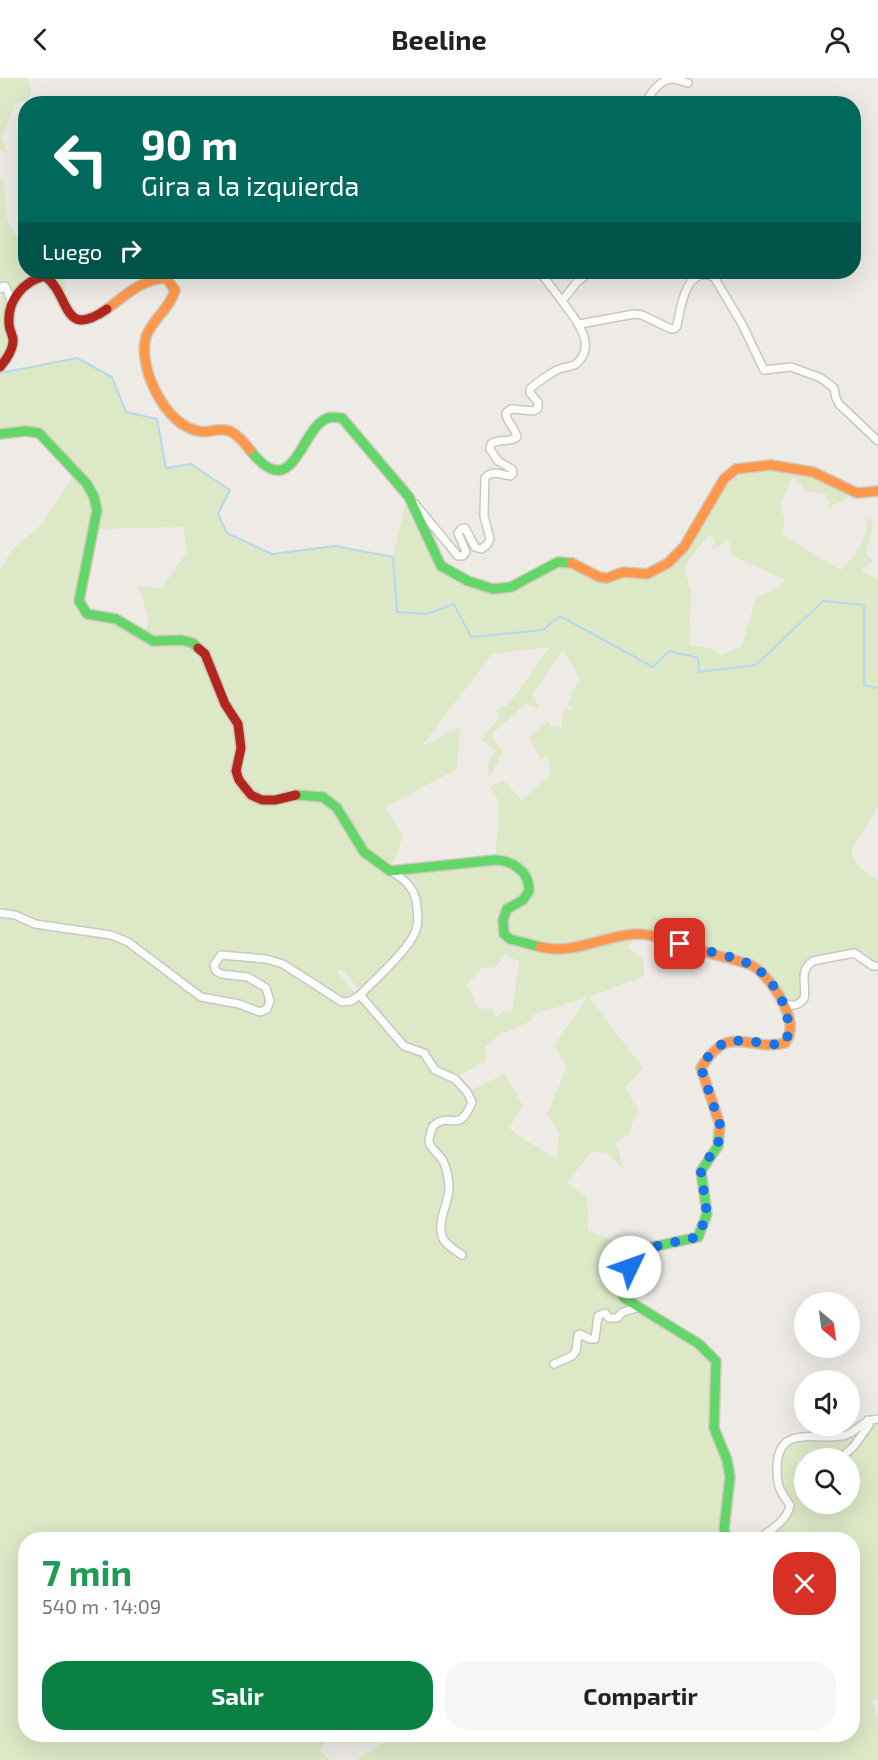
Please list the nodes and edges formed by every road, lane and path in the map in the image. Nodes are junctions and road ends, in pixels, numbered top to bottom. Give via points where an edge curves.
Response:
1 (688, 84) dead end
2 (648, 96) edge
3 (31, 279) edge
4 (49, 279) edge
5 (152, 279) edge
6 (167, 279) edge
7 (545, 279) edge
8 (582, 279) edge
9 (696, 279) edge
10 (715, 279) edge
11 (0, 289) edge
12 (562, 301) junction
13 (14, 304) junction
14 (580, 324) junction
15 (0, 367) edge
16 (0, 434) edge
17 (878, 441) edge
18 (878, 490) edge
19 (409, 497) junction
20 (390, 871) junction
21 (0, 913) edge
22 (878, 966) edge
23 (360, 995) junction
24 (784, 1004) junction
25 (462, 1255) dead end
26 (637, 1308) junction
27 (554, 1364) dead end
28 (878, 1419) edge
29 (868, 1420) junction
30 (852, 1448) edge
31 (725, 1532) edge
32 (767, 1532) edge

1 - 2 street via 673,79 665,81
3 - 13 street
4 - 5 street via 71,316 85,320
6 - 19 street via 175,291 174,297 148,332 145,348 154,388 173,416 192,429 221,428 235,433 261,463 279,469 298,457 318,425 336,416 345,421
7 - 12 street
8 - 12 street
9 - 14 street via 688,285 675,329 642,315
10 - 17 street via 764,370 790,367 821,378 834,388 839,404
11 - 13 street via 5,286
12 - 14 street
13 - 15 street via 9,325 13,340 6,362
14 - 19 street via 585,347 575,364 556,370 533,385 530,393 538,408 511,409 506,418 517,437 491,444 498,461 513,473 493,473 485,478 484,516 490,539 487,546 475,547 465,528 461,528 458,533 466,552 458,556
16 - 20 street via 39,433 87,484 94,497 97,510 79,601 87,614 116,619 153,641 193,643 205,654 225,704 238,724 241,748 236,771 244,787 262,800 292,795 323,797 337,808 364,852
18 - 19 street via 856,493 813,472 771,465 736,470 724,479 684,547 668,563 647,574 623,572 599,577 572,563 558,562 511,587 493,589 441,566
20 - 23 street via 411,888 417,903 417,927 408,945
20 - 24 street via 507,861 522,871 529,884 526,898 507,909 503,920 504,934 510,939 570,950 636,934 659,938 753,966 772,984
21 - 23 street via 35,924 111,935 128,942 201,997 260,1012 267,1009 270,1001 266,988 248,977 216,971 214,965 221,955 283,964 342,1002
22 - 24 street via 854,953 813,961 803,973 804,999 795,1006
23 - 25 street via 404,1046 424,1053 435,1070 455,1079 472,1102 460,1121 443,1121 433,1126 429,1142 442,1159 449,1187 441,1220 442,1237
24 - 26 street via 790,1034 785,1043 775,1047 737,1040 725,1042 709,1053 701,1068 720,1125 718,1146 701,1172 707,1214 698,1237 648,1248 630,1267 619,1288
26 - 27 street via 617,1318 609,1318 605,1313 598,1316 595,1338 578,1335 572,1356
26 - 31 street via 699,1344 716,1361 714,1428 730,1477
28 - 29 street
29 - 30 street via 869,1425
29 - 32 street via 847,1435 804,1437 783,1447 778,1455 778,1490 790,1505 789,1511

